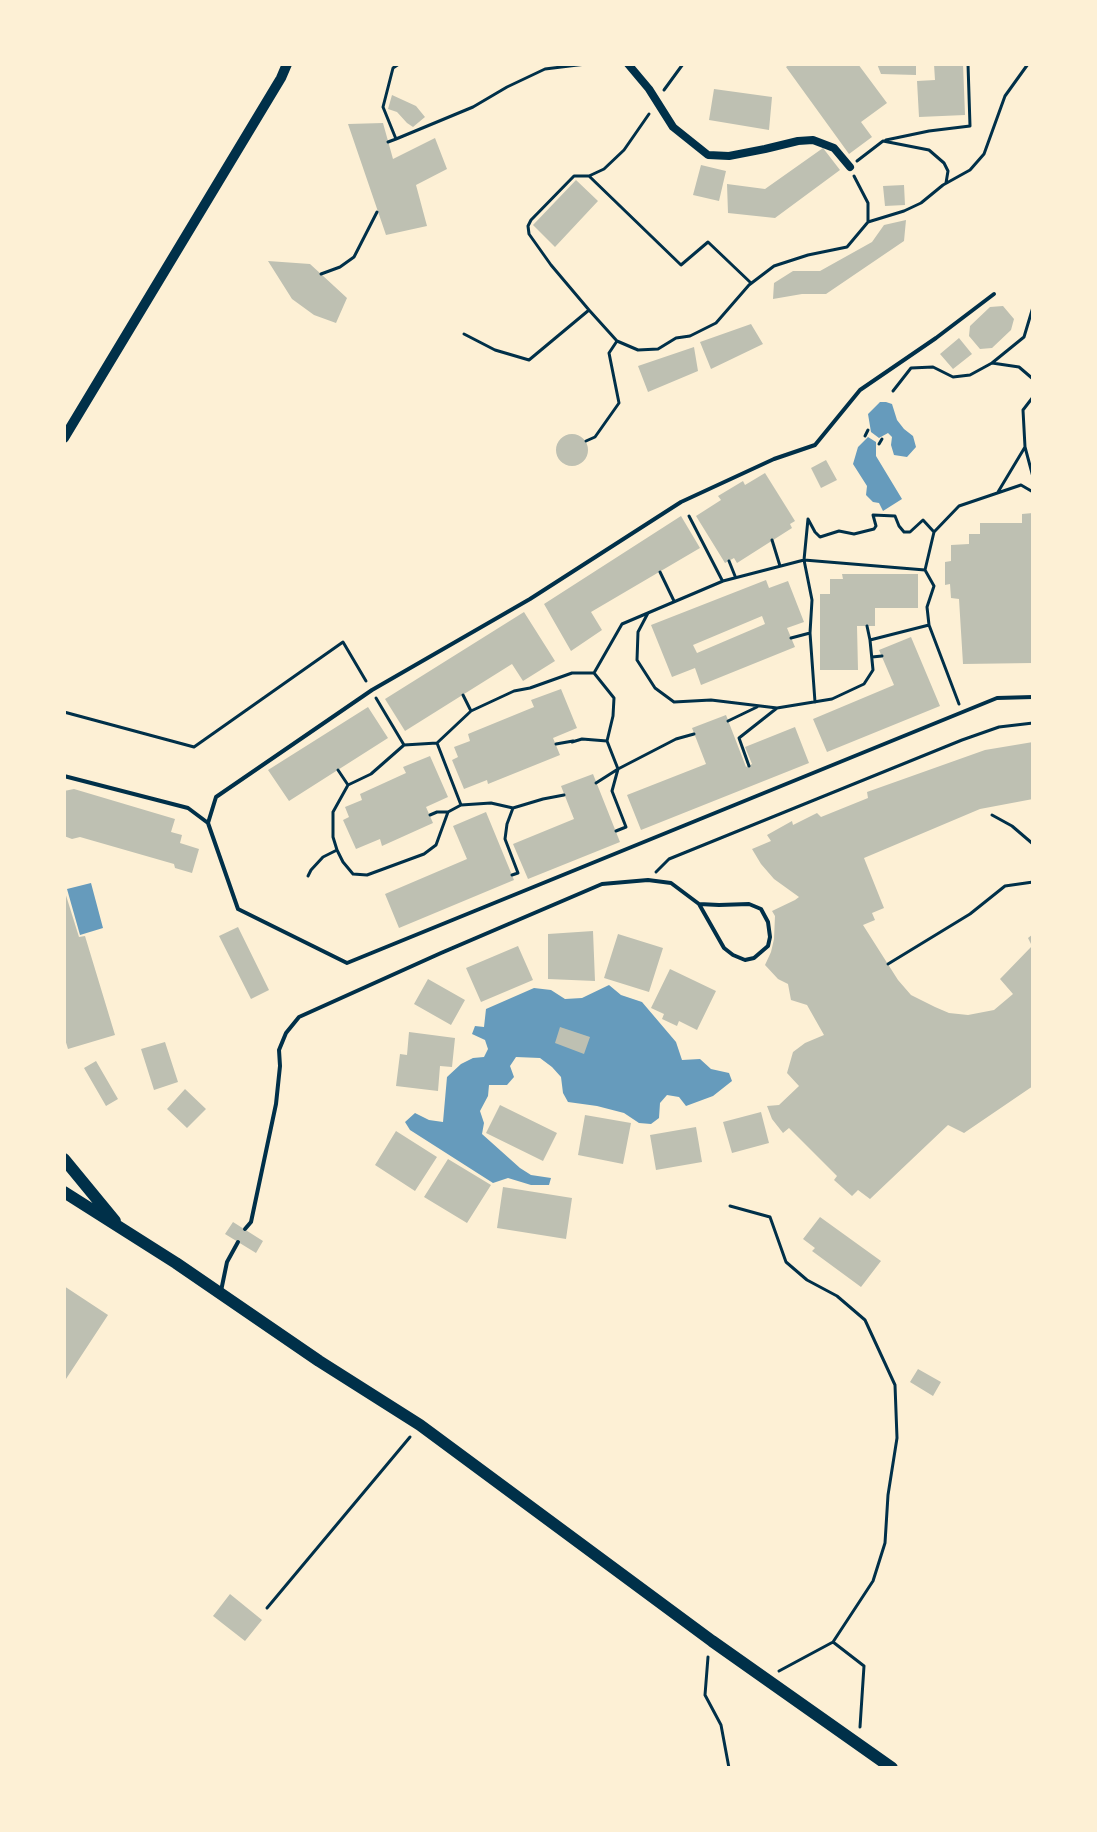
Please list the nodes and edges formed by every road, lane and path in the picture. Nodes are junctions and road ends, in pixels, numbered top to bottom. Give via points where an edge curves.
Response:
1 (287, 64) edge
2 (399, 64) edge
3 (586, 64) edge
4 (628, 64) edge
5 (683, 64) edge
6 (968, 64) edge
7 (1028, 64) edge
8 (657, 101) junction
9 (396, 139) junction
10 (883, 141) junction
11 (388, 142) dead end
12 (850, 167) junction
13 (589, 176) junction
14 (946, 183) junction
15 (377, 212) dead end
16 (868, 222) junction
17 (321, 274) dead end
18 (751, 283) junction
19 (994, 294) dead end
20 (1033, 307) edge
21 (589, 310) junction
22 (464, 334) dead end
23 (617, 341) junction
24 (992, 363) junction
25 (1033, 379) edge
26 (893, 391) dead end
27 (1033, 397) edge
28 (868, 430) dead end
29 (865, 436) dead end
30 (64, 438) edge
31 (882, 439) dead end
32 (586, 441) dead end
33 (879, 444) dead end
34 (1025, 447) junction
35 (1033, 477) edge
36 (998, 492) junction
37 (1033, 492) edge
38 (689, 516) dead end
39 (934, 532) junction
40 (772, 540) dead end
41 (804, 560) junction
42 (729, 561) dead end
43 (780, 566) junction
44 (925, 570) junction
45 (660, 572) dead end
46 (735, 578) junction
47 (723, 581) junction
48 (675, 602) junction
49 (648, 613) junction
50 (929, 625) junction
51 (867, 626) dead end
52 (810, 633) junction
53 (791, 638) dead end
54 (870, 640) junction
55 (882, 656) dead end
56 (872, 657) junction
57 (594, 673) junction
58 (372, 690) junction
59 (463, 695) dead end
60 (1033, 697) edge
61 (815, 702) junction
62 (758, 706) junction
63 (777, 708) junction
64 (471, 711) junction
65 (64, 712) edge
66 (962, 712) junction
67 (728, 721) dead end
68 (1033, 723) edge
69 (694, 734) dead end
70 (607, 741) junction
71 (437, 743) junction
72 (556, 744) dead end
73 (404, 745) junction
74 (749, 766) dead end
75 (618, 769) junction
76 (338, 770) dead end
77 (64, 776) edge
78 (596, 783) dead end
79 (348, 785) junction
80 (564, 795) dead end
81 (461, 805) junction
82 (513, 808) junction
83 (448, 812) junction
84 (430, 815) dead end
85 (992, 815) dead end
86 (208, 823) junction
87 (616, 831) dead end
88 (1033, 844) edge
89 (337, 850) junction
90 (512, 875) dead end
91 (308, 876) dead end
92 (648, 880) junction
93 (1033, 882) edge
94 (699, 904) junction
95 (888, 964) dead end
96 (64, 1159) edge
97 (64, 1192) edge
98 (730, 1206) dead end
99 (119, 1226) junction
100 (245, 1229) dead end
101 (238, 1242) dead end
102 (220, 1293) junction
103 (420, 1425) junction
104 (267, 1608) dead end
105 (712, 1641) junction
106 (833, 1642) junction
107 (766, 1678) junction
108 (858, 1744) junction
109 (729, 1768) edge
110 (892, 1768) edge

1 - 30 street
2 - 9 path via 393,68 383,107
3 - 9 path via 545,69
4 - 8 street
5 - 8 path
6 - 10 path via 970,126
7 - 14 path via 1005,96 984,154 970,170
8 - 12 street via 673,127 708,155 813,140 834,148
8 - 13 path via 624,150
9 - 11 path
10 - 12 path
10 - 14 path via 929,150 944,163
12 - 16 path via 868,203
13 - 18 path via 681,265 708,242
13 - 21 path via 574,176 528,226 551,265
14 - 16 path via 921,203
15 - 17 path via 354,257
16 - 18 path via 847,247 774,266
18 - 23 path via 716,323 690,336 658,349 638,350
19 - 58 lane via 860,390 815,445 681,502 530,599
20 - 24 path via 1024,337
21 - 22 path via 529,360
21 - 23 path
23 - 32 path via 609,353 619,403 595,437
24 - 25 path via 1019,367
24 - 26 path via 953,377 933,367 911,368
27 - 34 path via 1023,410
28 - 29 path
31 - 33 path
34 - 35 path
34 - 36 path
36 - 37 path via 1021,485
36 - 39 path via 959,506
38 - 47 path
39 - 41 path via 923,520 904,532 895,516 873,515 874,529 820,537 808,519
39 - 44 path
40 - 43 path
41 - 43 path
41 - 44 path
41 - 52 path via 812,600
42 - 46 path
43 - 46 path
44 - 50 path via 934,586 927,607
45 - 48 path
46 - 47 path
47 - 48 path
48 - 49 path
49 - 57 path via 622,624
49 - 62 path via 638,632 637,660 655,688 674,702
50 - 54 path
50 - 66 path
51 - 54 path
52 - 53 path
52 - 61 path
54 - 56 path
55 - 56 path
56 - 61 path via 873,670 864,684
57 - 64 path via 572,673
57 - 70 path via 614,698
58 - 65 path via 343,642 194,747
58 - 73 path
58 - 86 lane via 216,797
59 - 64 path
60 - 66 lane via 997,698
61 - 63 path
62 - 63 path
62 - 67 path
63 - 74 path via 739,738
64 - 71 path
66 - 86 lane via 347,963 238,909
68 - 92 path via 999,727 962,740 746,827 669,859
69 - 75 path
70 - 72 path
70 - 75 path
71 - 73 path
71 - 81 path
73 - 79 path via 371,774
75 - 78 path
75 - 87 path via 612,791 626,827
76 - 79 path
77 - 86 lane via 188,808
79 - 89 path via 333,812
80 - 82 path
81 - 82 path
81 - 83 path
82 - 90 path via 505,839 518,873
83 - 84 path
83 - 89 path via 436,845 367,875 353,874
85 - 88 path
89 - 91 path via 308,869
92 - 94 lane via 671,883
92 - 100 lane via 602,884 299,1017 279,1050 276,1104 251,1222
93 - 95 path via 1005,886
94 - 94 lane via 733,955 754,958 768,946 768,922 761,909 749,904
96 - 99 main road
97 - 99 main road
98 - 106 path via 770,1217 786,1262 865,1320 895,1385 897,1438 885,1543 873,1581
99 - 102 main road
101 - 102 lane
102 - 103 main road
103 - 104 path
103 - 105 main road
105 - 107 main road
105 - 109 path via 705,1695 721,1725
106 - 107 path
106 - 108 path via 864,1666
107 - 108 main road
108 - 110 main road

